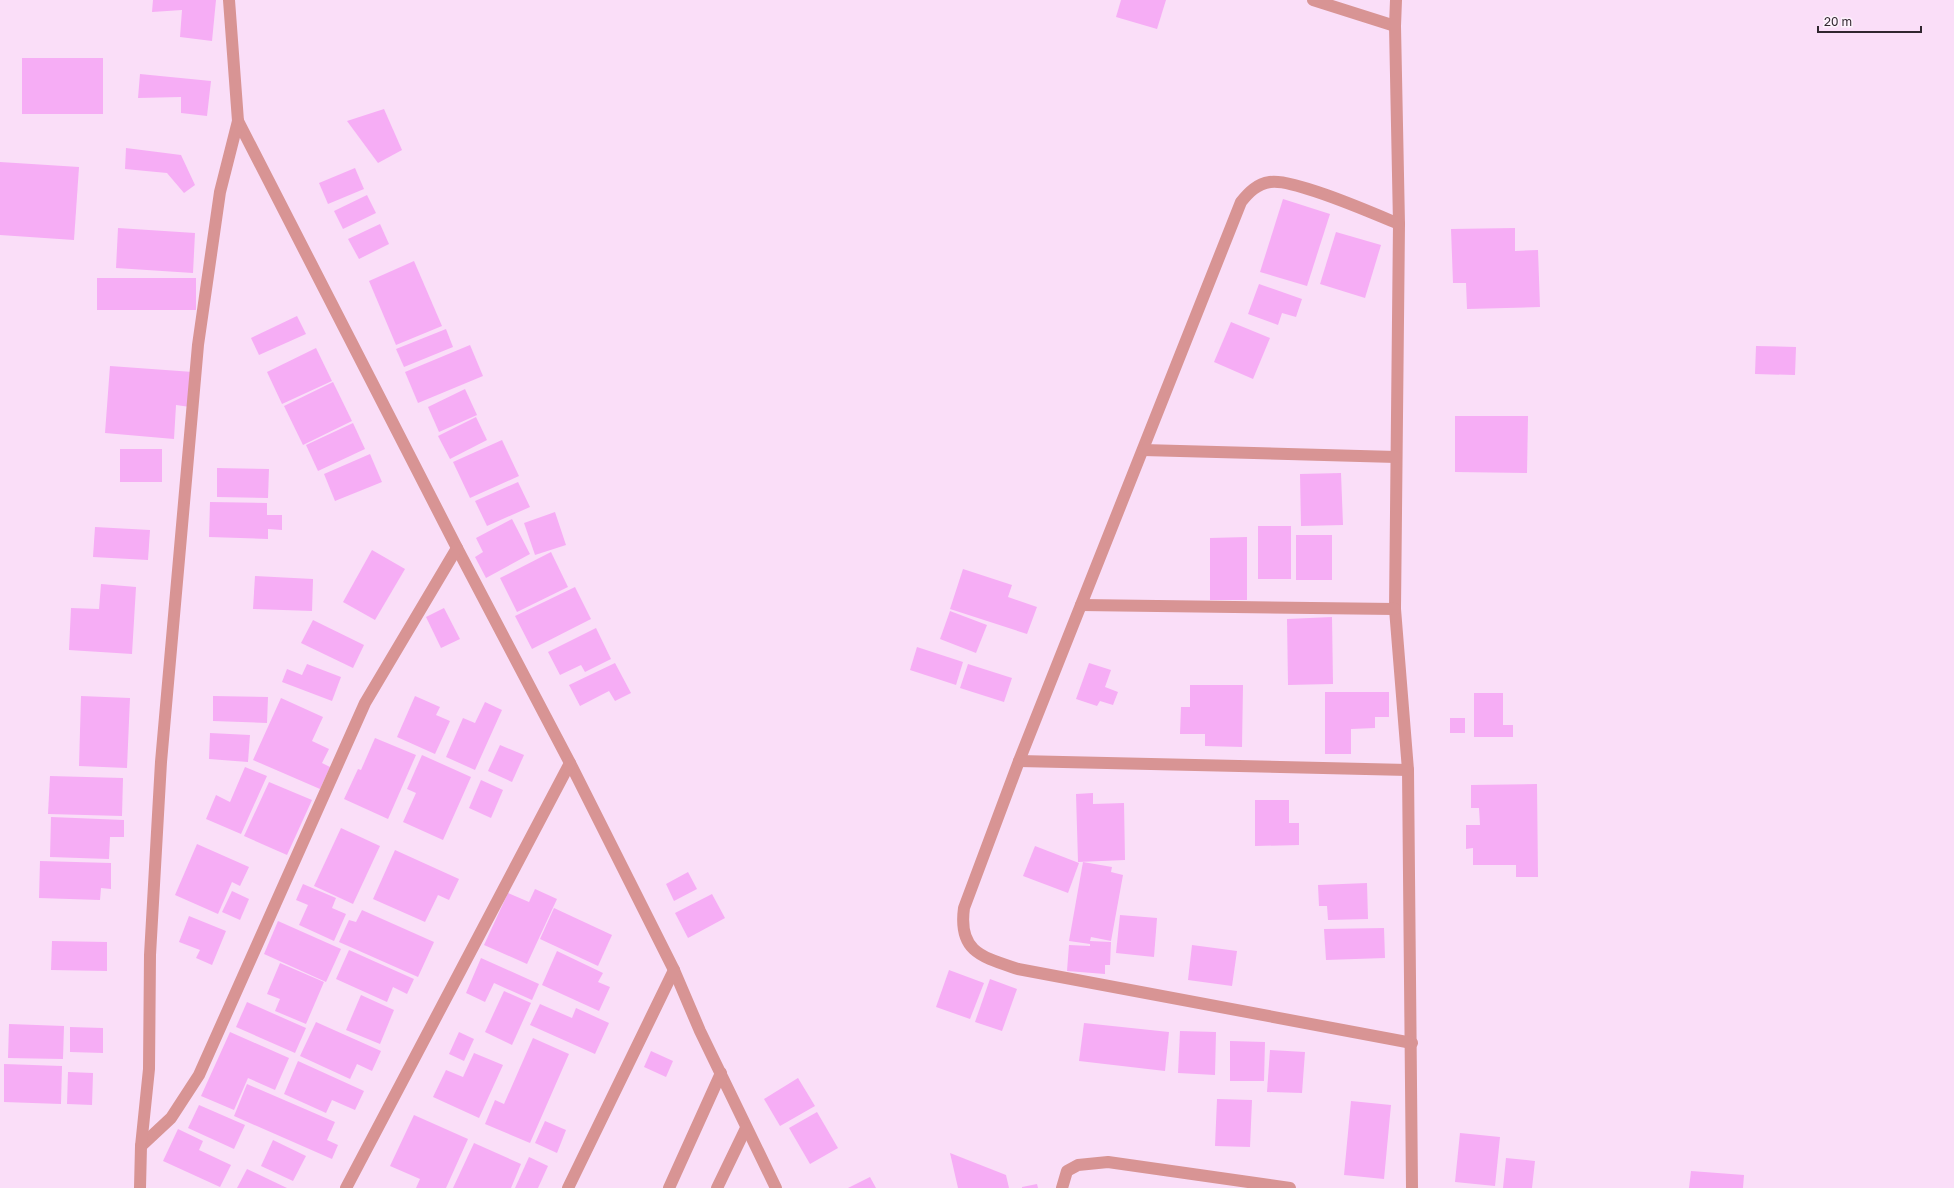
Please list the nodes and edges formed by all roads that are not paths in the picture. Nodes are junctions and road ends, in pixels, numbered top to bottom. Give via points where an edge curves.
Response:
1 (229, 0) edge
2 (1313, 0) edge
3 (1396, 0) edge
4 (1395, 26) junction
5 (238, 121) junction
6 (1400, 224) junction
7 (1143, 450) junction
8 (1396, 457) junction
9 (457, 548) junction
10 (1081, 606) junction
11 (1395, 610) junction
12 (1019, 761) junction
13 (570, 763) junction
14 (1408, 770) junction
15 (674, 970) junction
16 (1412, 1043) junction
17 (721, 1073) junction
18 (746, 1128) junction
19 (141, 1146) junction
20 (140, 1188) edge
21 (346, 1188) edge
22 (568, 1188) edge
23 (669, 1188) edge
24 (717, 1188) edge
25 (776, 1188) edge
26 (1062, 1188) edge
27 (1290, 1188) edge
28 (1412, 1188) edge

1 - 5 street
2 - 4 street
3 - 4 street
4 - 6 street
5 - 9 street
5 - 19 street via 220,192 197,361 161,762 150,955 149,1069
6 - 7 street via 1296,185 1272,182 1258,185 1241,202
6 - 8 street
7 - 8 street
7 - 10 street
8 - 11 street
9 - 13 street
9 - 19 street via 365,703 199,1075 171,1118
10 - 11 street
10 - 12 street
11 - 14 street
12 - 14 street
12 - 16 street via 964,908 964,936 969,945 985,958 1018,969
13 - 15 street
13 - 21 street
14 - 16 street
15 - 17 street
15 - 22 street
16 - 28 street
17 - 18 street
17 - 23 street
18 - 24 street
18 - 25 street
19 - 20 street
26 - 27 street via 1067,1172 1078,1165 1108,1162

